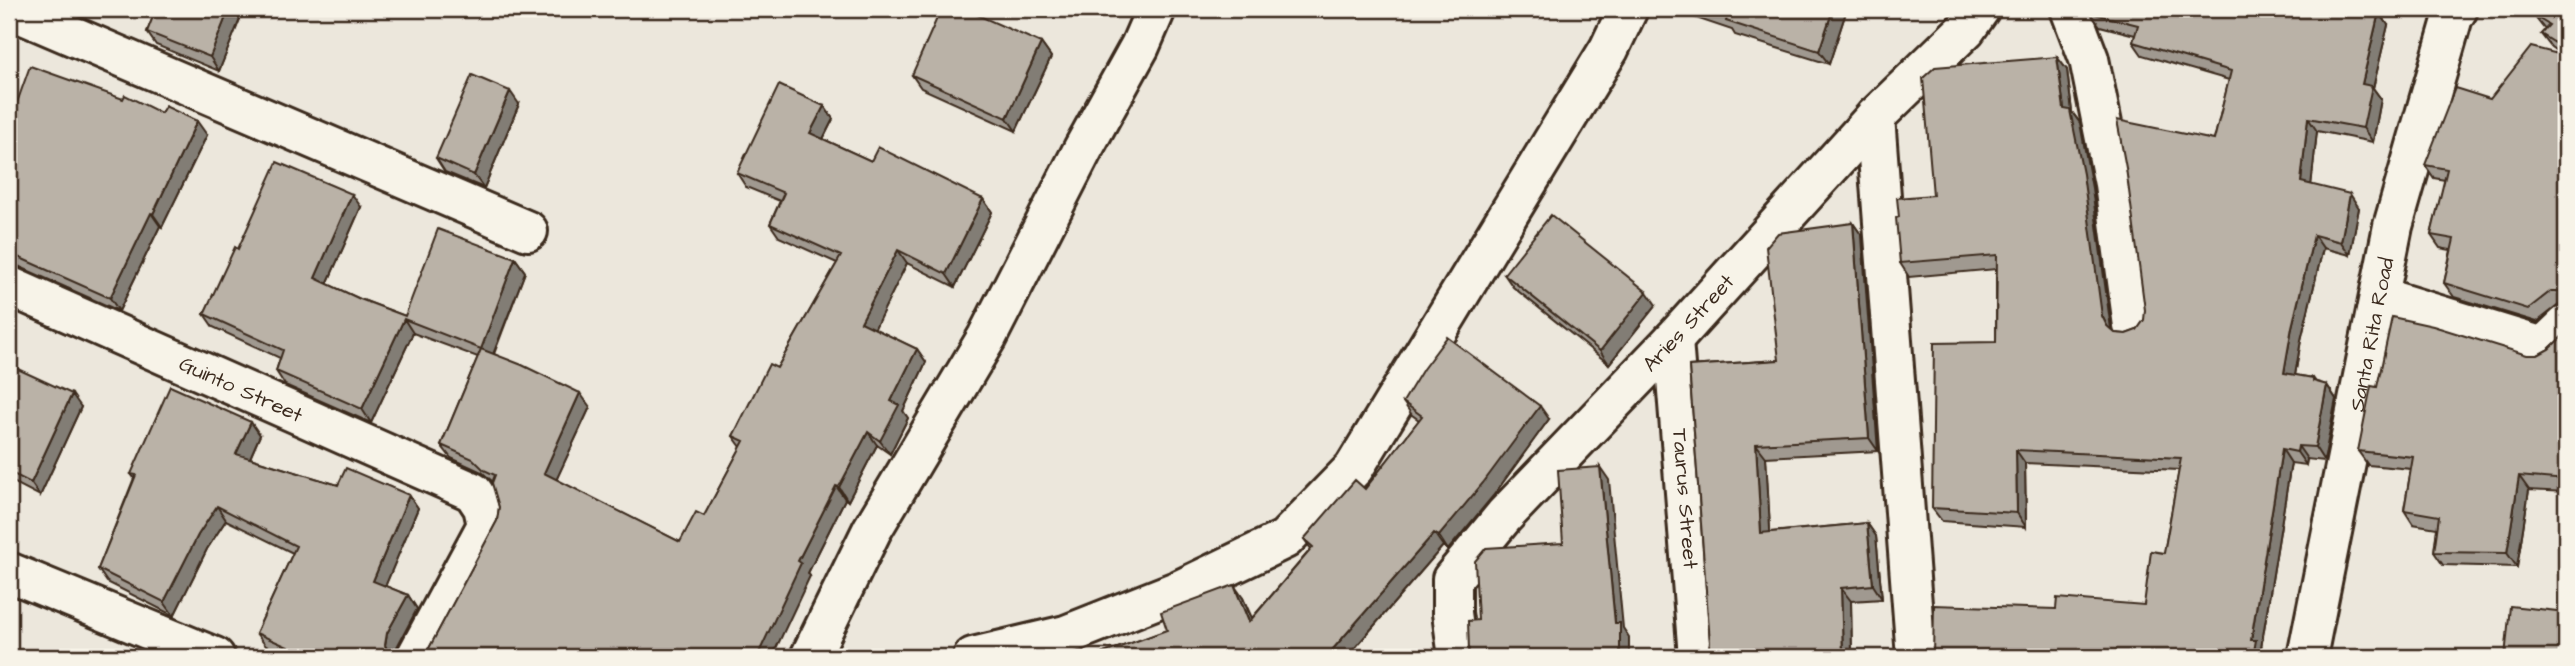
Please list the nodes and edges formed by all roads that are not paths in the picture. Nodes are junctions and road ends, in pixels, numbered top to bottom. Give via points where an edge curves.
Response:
1 (12, 9) edge
2 (1156, 9) edge
3 (1628, 9) edge
4 (1980, 9) edge
5 (2070, 9) edge
6 (2449, 12) edge
7 (9, 17) edge
8 (1875, 117) junction
9 (528, 231) dead end
10 (9, 286) edge
11 (2380, 297) junction
12 (2566, 325) edge
13 (2133, 326) dead end
14 (1673, 340) junction
15 (9, 572) edge
16 (215, 657) edge
17 (416, 657) edge
18 (810, 657) edge
19 (973, 657) edge
20 (1458, 657) edge
21 (1698, 657) edge
22 (1916, 657) edge
23 (2307, 657) edge

1 - 7 street
1 - 9 street
2 - 18 street via 987,337 872,530
3 - 19 street via 1609,49 1354,468 1285,539 1177,591 1066,635
4 - 8 street, Aries Street via 1966,29
5 - 13 street via 2089,59 2114,184
6 - 11 street, Santa Rita Road via 2393,226
8 - 14 street, Aries Street
8 - 22 street
10 - 17 street, Guinto Street via 473,492 487,525
11 - 12 street via 2543,347
11 - 23 street, Santa Rita Road
14 - 20 street, Aries Street via 1504,516 1452,579
14 - 21 street, Taurus Street
15 - 16 street

